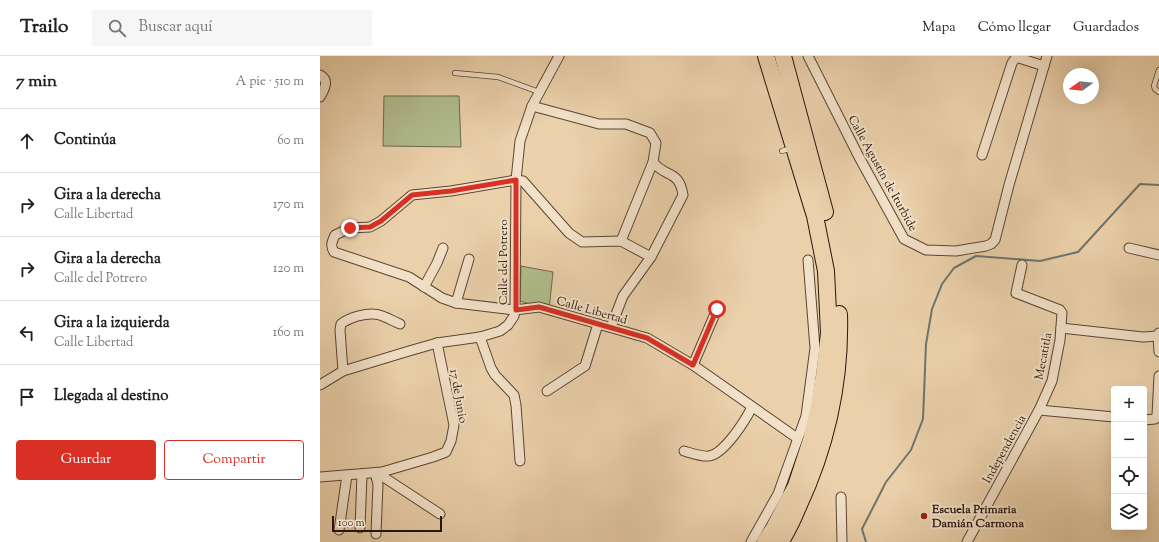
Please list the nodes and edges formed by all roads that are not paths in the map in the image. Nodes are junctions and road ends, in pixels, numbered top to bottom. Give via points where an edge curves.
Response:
1 (559, 56) edge
2 (766, 56) edge
3 (783, 56) edge
4 (808, 56) edge
5 (1048, 56) edge
6 (1044, 66) junction
7 (1159, 70) edge
8 (455, 73) dead end
9 (320, 75) edge
10 (539, 92) junction
11 (1159, 92) edge
12 (320, 97) edge
13 (532, 106) junction
14 (982, 155) dead end
15 (653, 162) junction
16 (516, 180) junction
17 (621, 241) junction
18 (443, 248) dead end
19 (1129, 248) dead end
20 (1159, 255) edge
21 (651, 257) junction
22 (469, 259) dead end
23 (808, 260) dead end
24 (1022, 264) dead end
25 (424, 286) junction
26 (456, 304) junction
27 (717, 309) dead end
28 (516, 310) junction
29 (400, 324) dead end
30 (598, 324) junction
31 (611, 327) junction
32 (1061, 328) junction
33 (1158, 334) edge
34 (480, 337) junction
35 (437, 343) junction
36 (1159, 352) edge
37 (693, 365) junction
38 (343, 371) junction
39 (1159, 376) edge
40 (320, 385) edge
41 (547, 391) dead end
42 (752, 408) junction
43 (1039, 410) junction
44 (1111, 417) edge
45 (1147, 420) edge
46 (797, 438) junction
47 (684, 451) dead end
48 (520, 461) dead end
49 (379, 473) junction
50 (362, 474) junction
51 (347, 475) junction
52 (320, 477) edge
53 (841, 497) dead end
54 (440, 514) dead end
55 (360, 528) dead end
56 (339, 530) dead end
57 (376, 534) dead end
58 (751, 542) edge
59 (765, 542) edge
60 (780, 542) edge
61 (842, 542) edge
62 (967, 542) edge

1 - 10 street, Calle del Potrero
2 - 59 highway via 788,149 815,216 826,271 828,333 824,375 811,440 796,486
3 - 60 highway via 837,268 840,336 831,411 821,447 805,491
4 - 6 street, Calle Agustín de Iturbide via 904,239 926,250 956,251 986,246 995,240
5 - 6 street, Calle Agustín de Iturbide
6 - 14 street via 1019,58 1012,63
7 - 11 lane via 1154,86
8 - 10 lane via 498,77
9 - 12 street via 326,85
10 - 13 street, Calle del Potrero
13 - 15 street via 599,124 626,124 650,133 656,143
13 - 16 street, Calle del Potrero via 520,141
15 - 17 street
15 - 21 street via 675,176 681,184 683,195
16 - 17 street via 523,182 569,233 582,242
16 - 25 street, Calle Libertad via 412,195 370,227 350,228 335,235 332,244 334,252 409,277
16 - 28 street, Calle del Potrero
17 - 21 street
18 - 25 street
19 - 20 street
21 - 31 street via 623,296
22 - 26 street
23 - 46 street via 815,348 806,416
24 - 32 street, Mecatitla via 1016,293 1062,311
25 - 26 street, Calle Libertad
26 - 28 street, Calle Libertad
27 - 37 street
28 - 30 street, Calle Libertad via 539,307
28 - 34 street, Calle del Potrero via 508,324 500,331
29 - 38 street via 375,313 346,320 341,324
30 - 31 street, Calle Libertad
30 - 41 street via 585,366
31 - 37 street, Calle Libertad via 647,338
32 - 33 street via 1143,337
32 - 43 street, Mecatitla via 1052,381
33 - 36 street
34 - 35 street, Calle del Potrero
34 - 48 street via 490,368 514,395
35 - 38 street, Calle del Potrero
35 - 49 street, 17 de Junio via 454,425 451,441 446,452 433,458
37 - 42 street, Calle Libertad
38 - 40 street, Calle del Potrero
39 - 45 street via 1157,415 1154,419
42 - 46 street, Calle Libertad
42 - 47 street via 742,425 717,454 707,457
43 - 44 street
43 - 62 street, Independencia
46 - 58 street via 778,494
49 - 50 street
49 - 54 street
49 - 57 street
50 - 51 street
50 - 55 street
51 - 52 street
51 - 56 street
53 - 61 street

